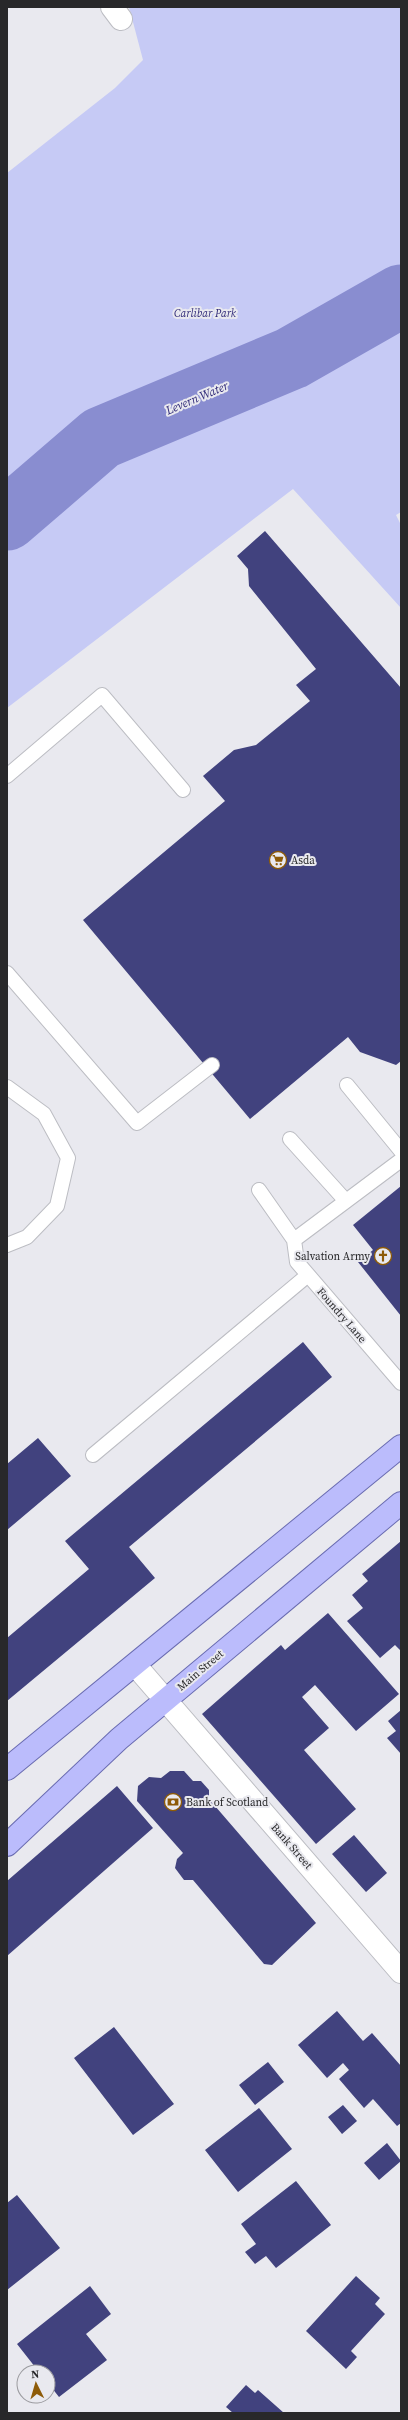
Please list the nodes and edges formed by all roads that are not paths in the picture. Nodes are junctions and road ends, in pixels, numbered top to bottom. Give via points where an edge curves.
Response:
1 (7, 776) edge
2 (183, 790) dead end
3 (7, 973) edge
4 (212, 1065) dead end
5 (347, 1085) dead end
6 (7, 1087) edge
7 (290, 1139) dead end
8 (401, 1151) edge
9 (401, 1160) edge
10 (260, 1190) dead end
11 (345, 1200) junction
12 (294, 1240) junction
13 (7, 1245) edge
14 (308, 1275) junction
15 (401, 1383) edge
16 (401, 1446) edge
17 (93, 1454) dead end
18 (401, 1503) edge
19 (136, 1666) junction
20 (165, 1699) junction
21 (7, 1769) edge
22 (7, 1845) edge
23 (401, 1972) edge

1 - 2 lane via 102,696
3 - 4 lane via 137,1123
5 - 8 lane
6 - 13 lane via 44,1114 68,1158 57,1206 28,1237
7 - 11 lane
9 - 11 lane
10 - 12 lane, Foundry Lane
11 - 12 lane
12 - 14 lane, Foundry Lane via 297,1262
14 - 15 lane, Foundry Lane
14 - 17 lane
16 - 19 main road
18 - 20 main road, Main Street
19 - 20 street, Bank Street
19 - 21 main road
20 - 22 main road, Main Street via 118,1739
20 - 23 street, Bank Street

